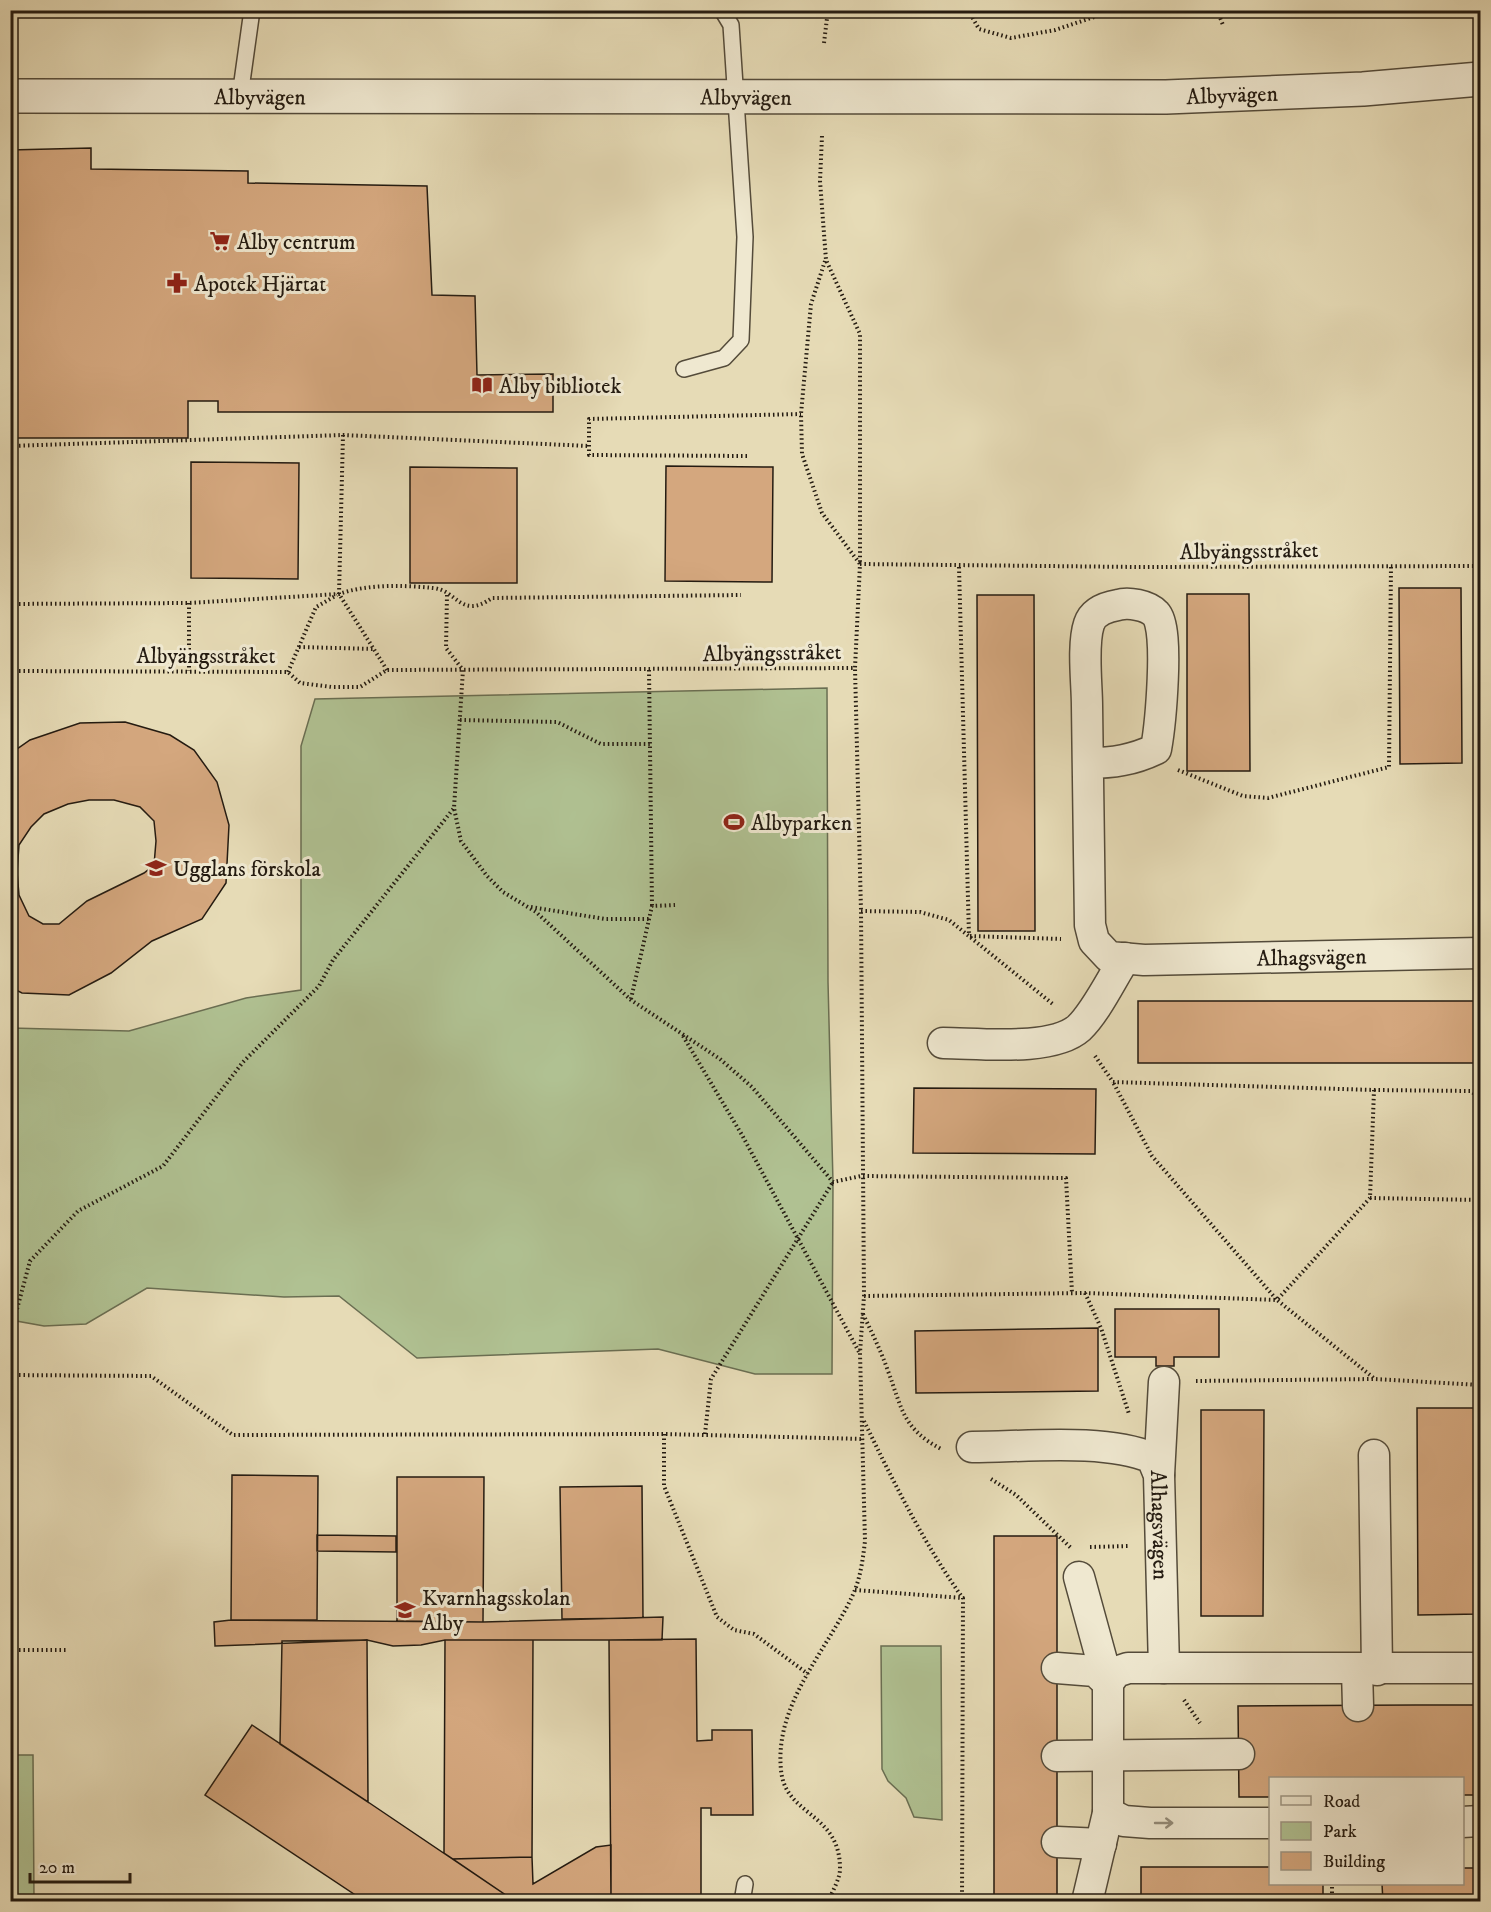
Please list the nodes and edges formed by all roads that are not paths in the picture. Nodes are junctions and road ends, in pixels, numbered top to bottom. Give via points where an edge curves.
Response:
1 (252, 10) edge
2 (722, 10) edge
3 (1480, 80) edge
4 (10, 96) edge
5 (240, 96) junction
6 (736, 96) junction
7 (684, 369) dead end
8 (1088, 763) junction
9 (1480, 953) edge
10 (1135, 959) junction
11 (943, 1043) dead end
12 (1164, 1382) road end
13 (972, 1447) dead end
14 (1374, 1455) dead end
15 (1151, 1465) junction
16 (1080, 1561) road end
17 (1057, 1668) dead end
18 (1164, 1668) junction
19 (1480, 1668) edge
20 (1367, 1670) junction
21 (1108, 1683) junction
22 (1358, 1706) dead end
23 (1239, 1754) dead end
24 (1110, 1755) junction
25 (1057, 1756) dead end
26 (1108, 1813) junction
27 (1464, 1821) edge
28 (1480, 1821) edge
29 (1269, 1823) edge
30 (1057, 1842) dead end
31 (1101, 1844) junction
32 (745, 1884) dead end
33 (742, 1902) edge
34 (1087, 1902) edge

1 - 5 lane
2 - 6 lane via 731,25
3 - 6 street, Albyvägen via 1166,97
4 - 5 street, Albyvägen
5 - 6 street, Albyvägen
6 - 7 lane via 744,237 741,340 724,358
8 - 8 street via 1089,623 1102,609 1121,604 1140,606 1156,614 1163,630 1156,749 1114,763
8 - 10 street via 1090,925 1094,940 1108,957
9 - 10 street, Alhagsvägen
10 - 11 street via 1071,1035 1036,1042
12 - 15 street
13 - 15 street, Alhagsvägen via 1111,1447
14 - 20 street
15 - 18 street, Alhagsvägen via 1161,1546
16 - 21 street
17 - 21 street via 1095,1671
18 - 20 street
18 - 21 street via 1128,1668 1116,1672
19 - 20 street
20 - 22 street
21 - 24 street
23 - 24 street
24 - 25 street
24 - 26 street
26 -> 29 street via 1124,1821 1150,1823
26 - 31 street
27 - 28 street
30 - 31 street
31 - 34 street
32 - 33 lane

